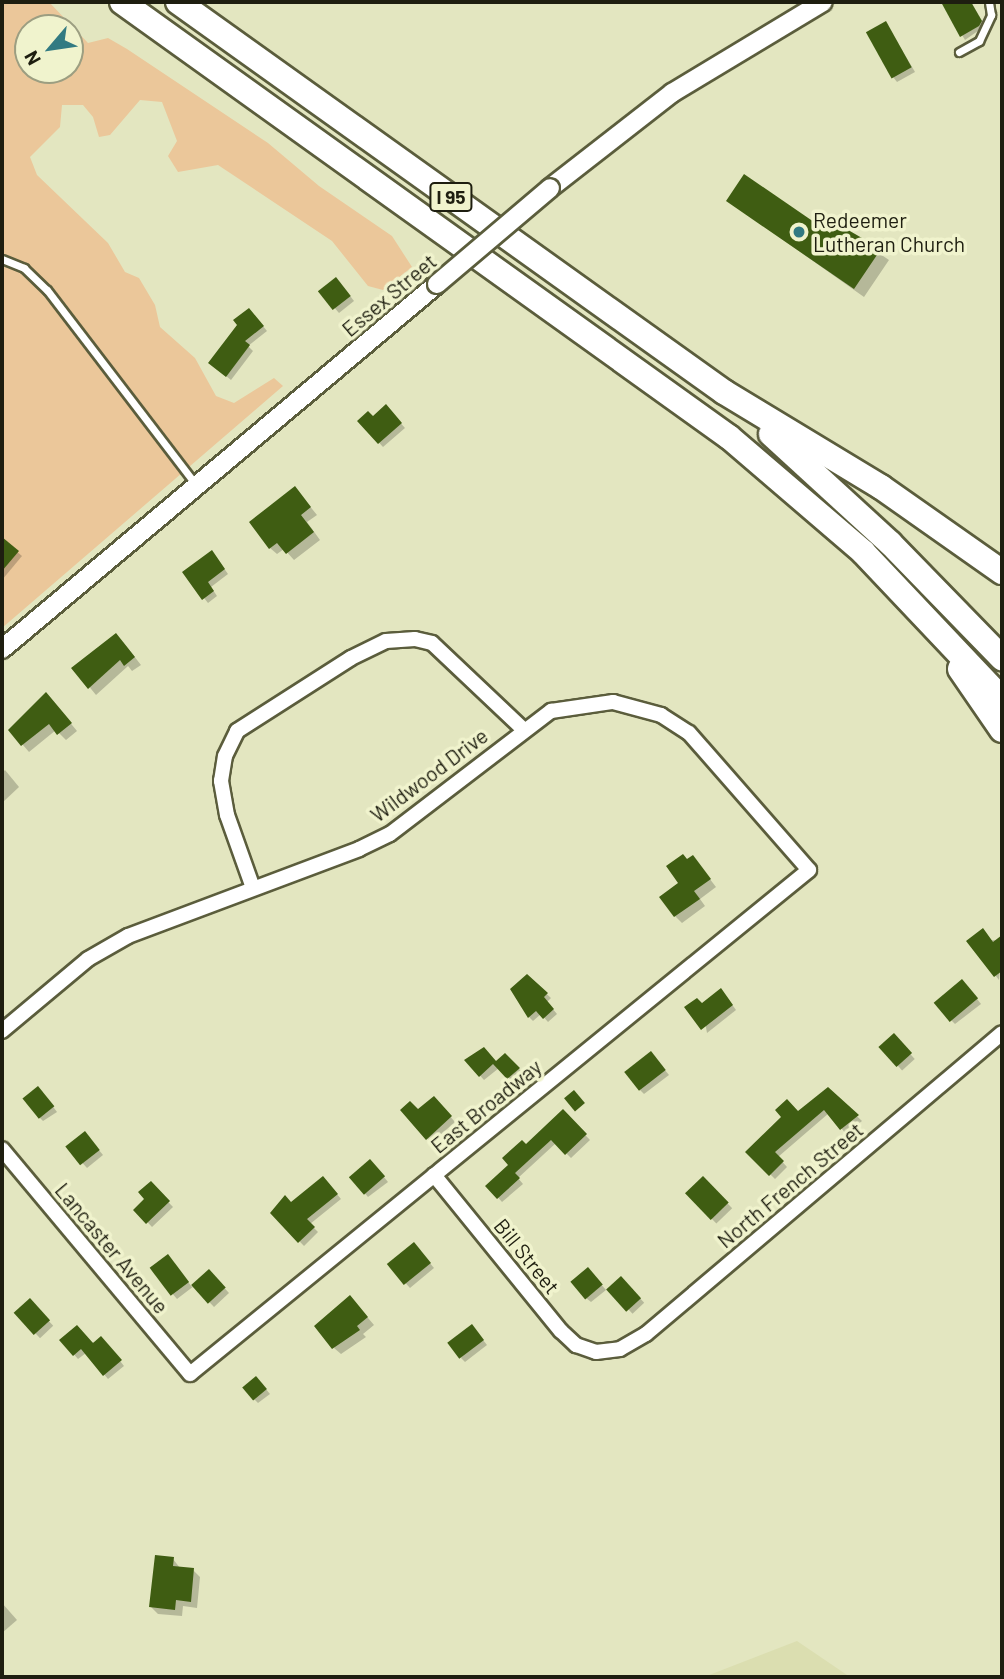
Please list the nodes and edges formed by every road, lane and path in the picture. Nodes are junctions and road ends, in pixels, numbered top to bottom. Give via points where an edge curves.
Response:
1 (122, 2) edge
2 (178, 2) edge
3 (823, 2) edge
4 (989, 2) edge
5 (959, 52) dead end
6 (2, 259) edge
7 (724, 392) junction
8 (197, 486) junction
9 (1002, 572) edge
10 (947, 639) junction
11 (2, 649) edge
12 (1002, 658) edge
13 (1002, 699) edge
14 (524, 730) junction
15 (1002, 730) edge
16 (809, 870) joint
17 (253, 888) junction
18 (2, 1031) edge
19 (1002, 1032) edge
20 (2, 1149) edge
21 (434, 1175) junction
22 (596, 1352) joint
23 (190, 1374) joint

1 - 10 highway, I 95 via 680,398 863,552
2 - 7 highway, I 95
3 - 8 street, Essex Street, bridge via 672,93 550,188
4 - 5 lane via 991,15 979,41
6 - 8 lane via 24,268 47,290
7 - 9 highway via 881,487
7 - 12 highway, I 95 via 866,519
8 - 11 street, Essex Street
10 - 13 highway, I 95
10 - 15 highway via 965,681
14 - 16 street, Wildwood Drive via 551,711 593,704 613,702 662,715 689,733
14 - 17 street, Wildwood Drive via 390,834
14 - 17 street via 432,643 386,641 351,658 237,731 225,756 220,781 227,815
16 - 21 street, East Broadway
17 - 18 street, Wildwood Drive via 170,917 108,947
19 - 22 street, North French Street via 646,1334 621,1349
20 - 23 street, Lancaster Avenue
21 - 22 street, Bill Street via 561,1331 576,1345
21 - 23 street, East Broadway

